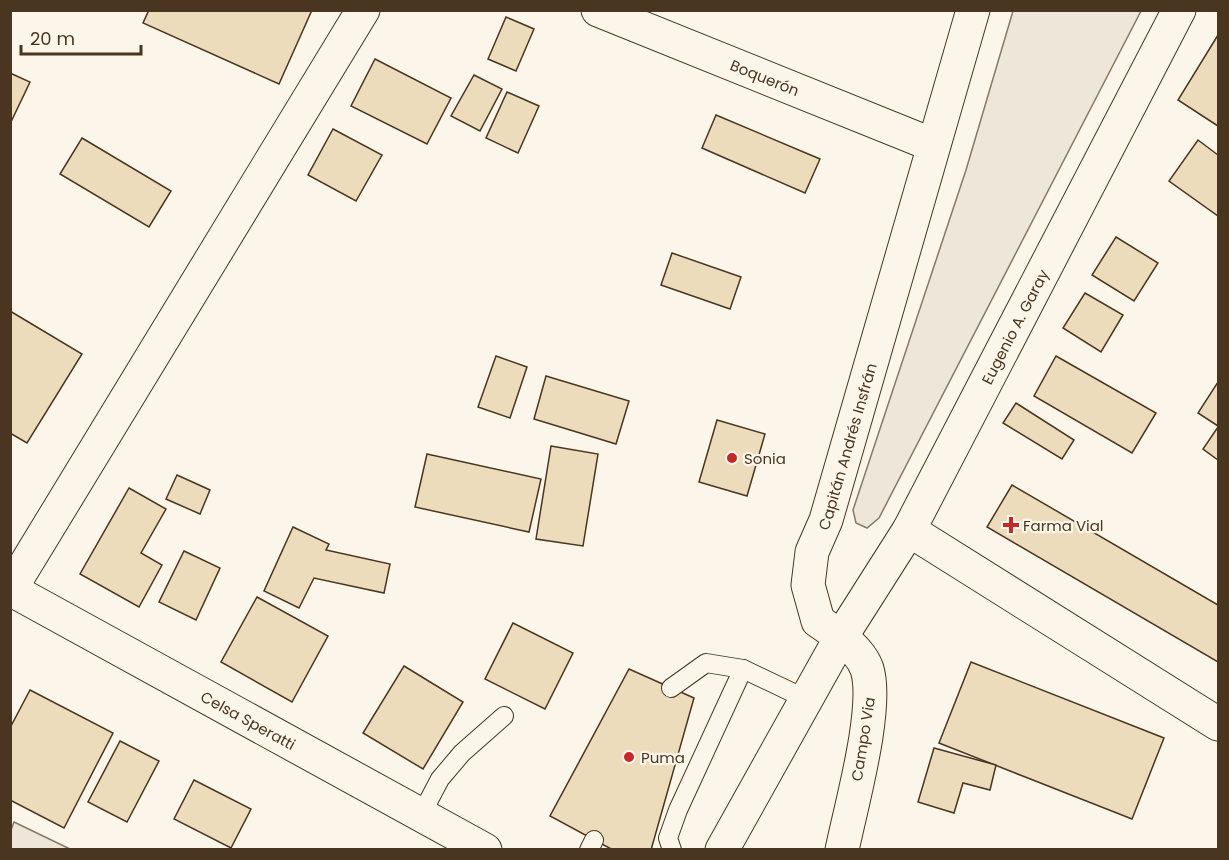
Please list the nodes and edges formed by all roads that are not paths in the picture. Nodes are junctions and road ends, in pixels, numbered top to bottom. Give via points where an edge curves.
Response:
1 (363, 10) edge
2 (598, 10) edge
3 (973, 10) edge
4 (1179, 10) edge
5 (933, 145) junction
6 (909, 530) junction
7 (11, 590) edge
8 (841, 637) junction
9 (743, 669) junction
10 (671, 688) dead end
11 (806, 699) junction
12 (504, 716) dead end
13 (1218, 724) edge
14 (421, 815) junction
15 (485, 849) edge
16 (672, 849) edge
17 (722, 849) edge
18 (842, 849) edge

1 - 7 street
2 - 5 street, Boquerón
3 - 5 street, Capitán Andrés Insfrán
4 - 6 street, Eugenio A. Garay
5 - 8 street, Capitán Andrés Insfrán via 826,520 812,552 808,585 818,621
6 - 8 street, Eugenio A. Garay
6 - 13 street
7 - 14 street, Celsa Speratti
8 - 11 street
8 - 18 street, Campo Via via 866,667 872,703
9 - 10 lane via 706,663
9 - 11 lane
9 - 16 lane via 678,810 668,838
11 - 17 street
12 - 14 lane via 462,753 440,779
14 - 15 street, Celsa Speratti

